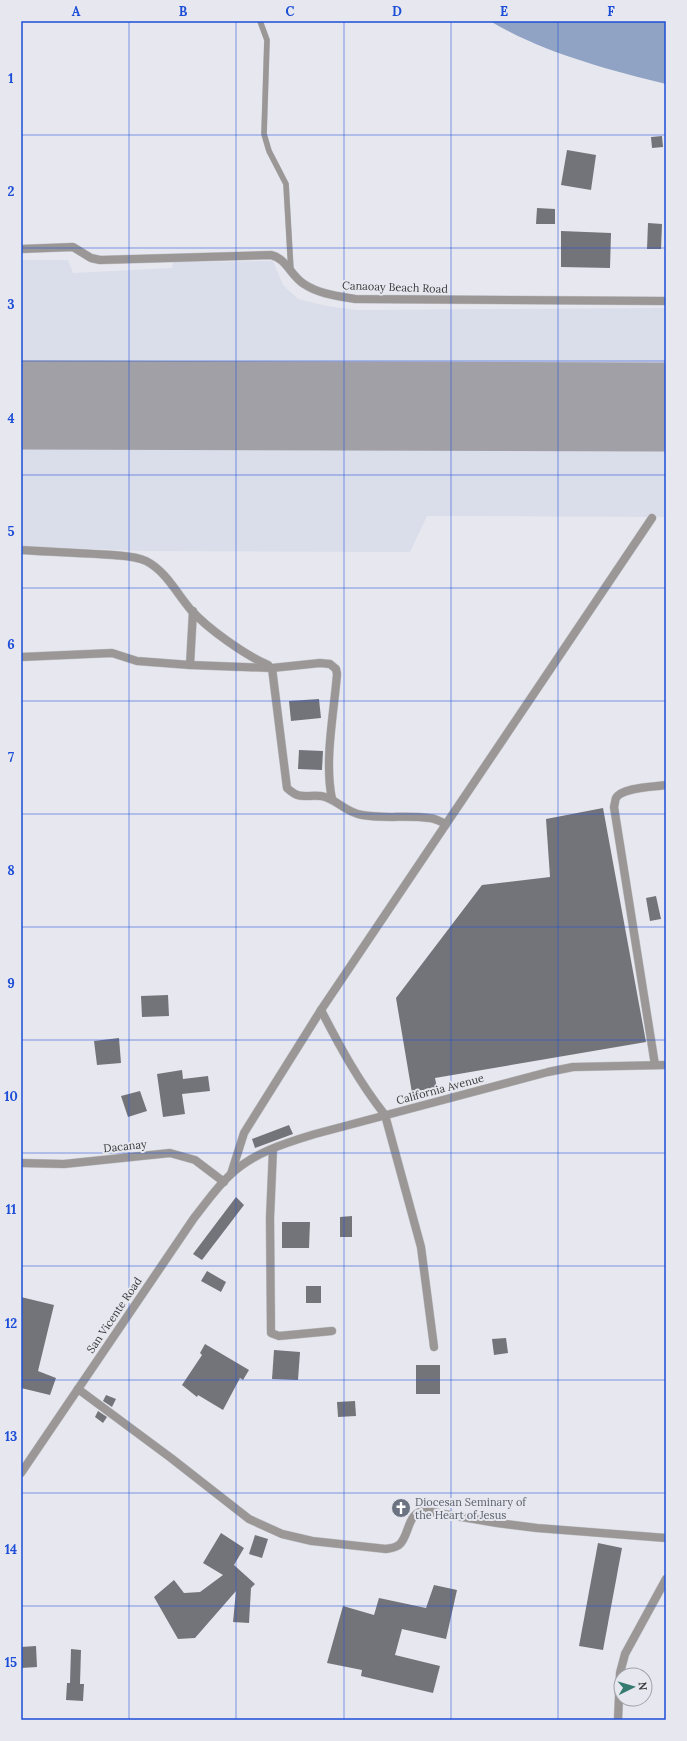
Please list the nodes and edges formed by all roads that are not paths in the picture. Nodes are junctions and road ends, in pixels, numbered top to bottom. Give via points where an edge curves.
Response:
1 (260, 21) edge
2 (21, 249) edge
3 (291, 273) junction
4 (666, 301) edge
5 (652, 518) dead end
6 (21, 550) edge
7 (193, 611) junction
8 (21, 657) edge
9 (190, 665) junction
10 (272, 668) junction
11 (666, 786) edge
12 (332, 799) junction
13 (446, 824) junction
14 (321, 1010) junction
15 (655, 1065) junction
16 (666, 1065) edge
17 (385, 1115) junction
18 (273, 1148) junction
19 (21, 1163) edge
20 (231, 1174) junction
21 (224, 1182) junction
22 (332, 1331) dead end
23 (434, 1347) dead end
24 (78, 1389) junction
25 (21, 1473) edge
26 (666, 1538) edge
27 (666, 1579) edge
28 (618, 1720) edge

1 - 3 lane via 267,40 264,134 269,151 286,184
2 - 3 street, Canaoay Beach Road via 73,247 91,258 100,260 271,256 279,258
3 - 4 street, Canaoay Beach Road via 302,283 318,291 355,299
5 - 13 street
6 - 7 street via 101,554 133,557 145,561 168,580
7 - 9 street
7 - 10 street via 242,651
8 - 9 street via 112,653 137,661
9 - 10 street
10 - 12 street via 288,788 293,794 301,797 320,796
10 - 12 street via 320,663 330,664 336,669 332,718
11 - 15 street via 630,789 619,794 614,807
12 - 13 street via 348,811 361,815 430,818
13 - 14 street
14 - 17 street via 343,1054
14 - 20 street via 244,1133
15 - 16 street, California Avenue
15 - 17 street, California Avenue via 567,1069 506,1082
17 - 18 street, California Avenue
17 - 23 street via 421,1247
18 - 20 street, California Avenue via 249,1160
18 - 22 street via 270,1218 271,1333 279,1336
19 - 21 street, Dacanay via 64,1164 170,1153 195,1160
20 - 21 street, San Vicente Road
21 - 24 street, San Vicente Road via 194,1218
24 - 25 street, San Vicente Road
24 - 26 street via 249,1519 282,1534 304,1540 394,1548 401,1543 415,1514 421,1511 537,1528
27 - 28 street via 625,1654 619,1680

